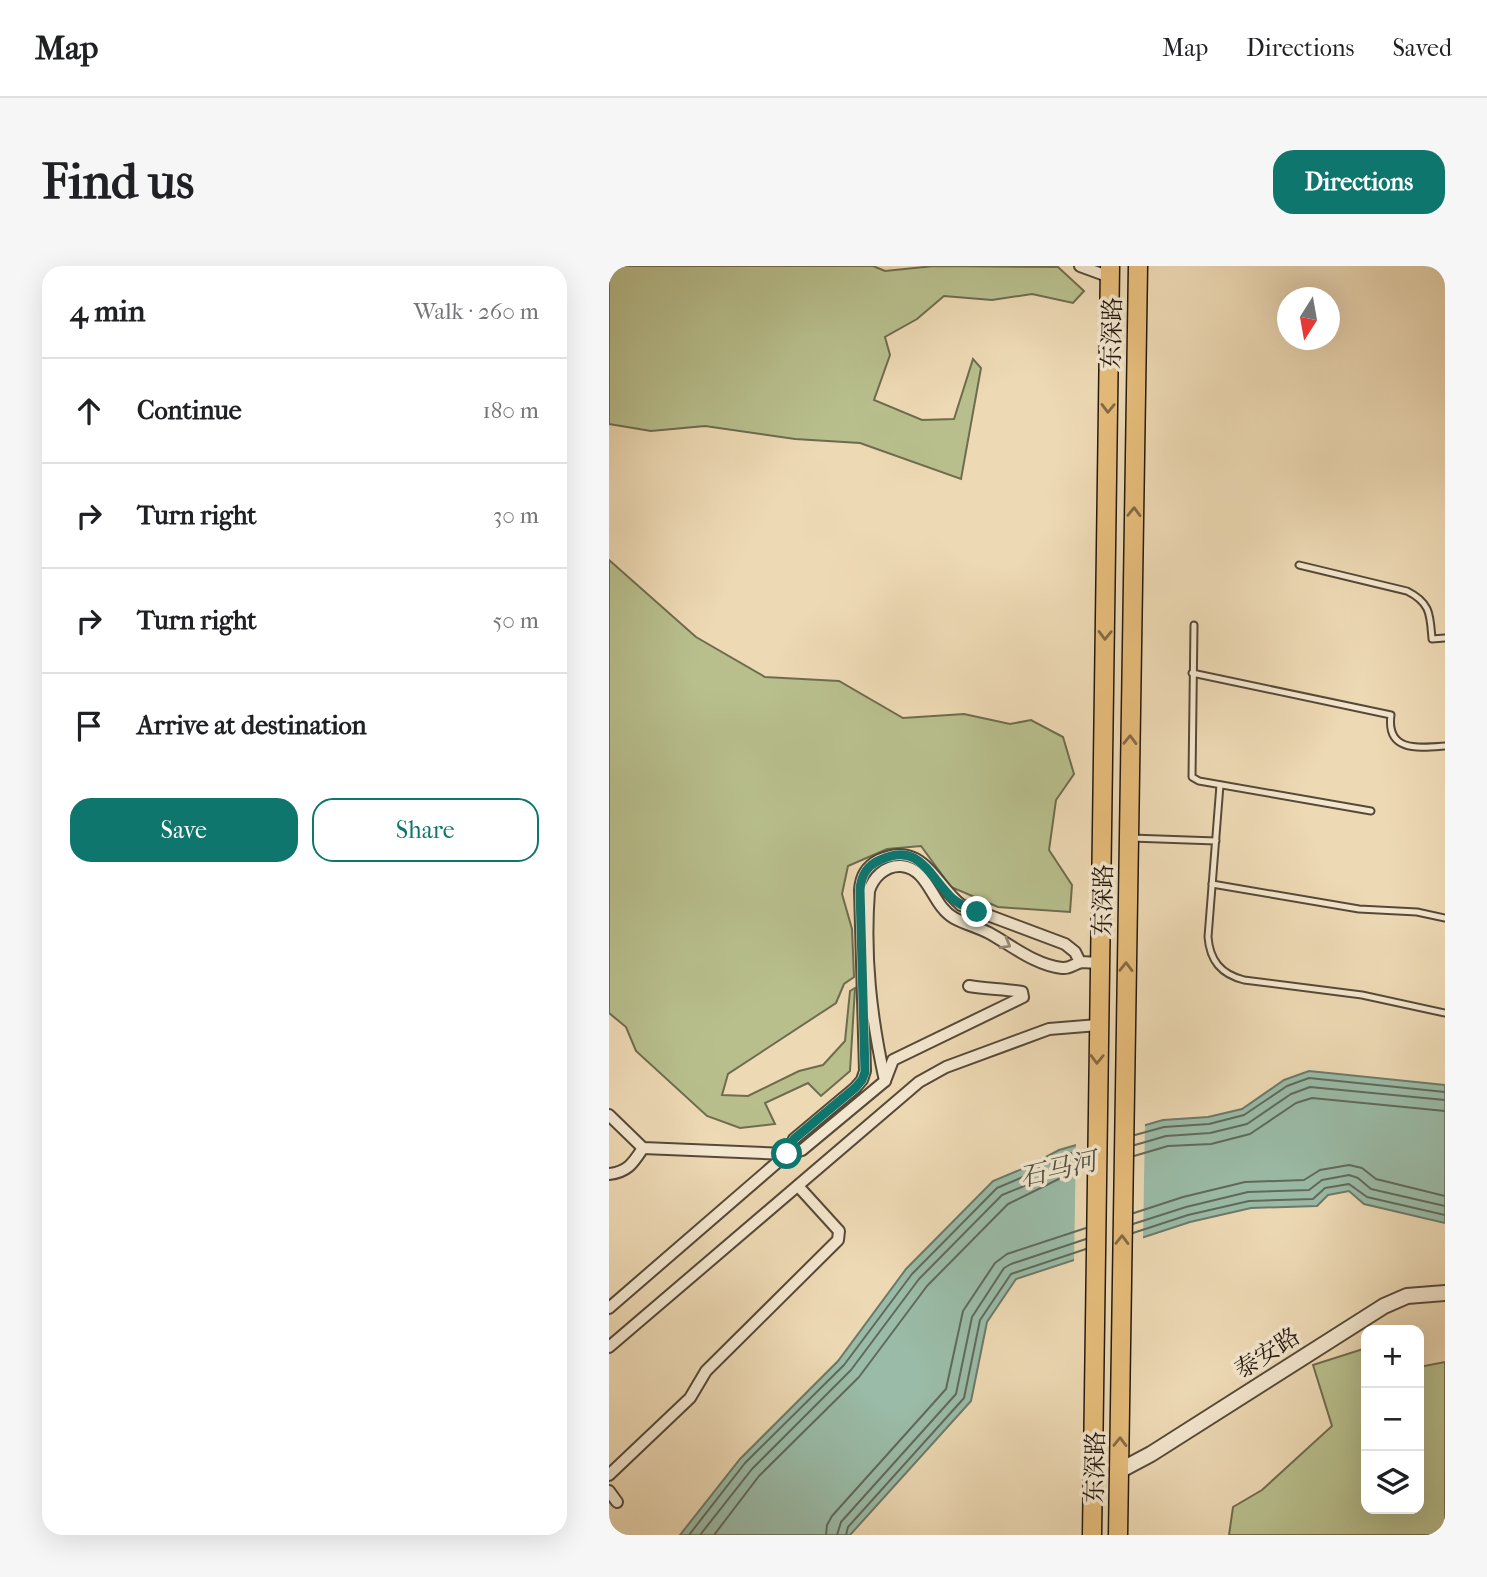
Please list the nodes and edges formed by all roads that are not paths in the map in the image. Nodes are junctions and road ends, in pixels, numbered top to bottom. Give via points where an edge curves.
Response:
1 (1080, 266) edge
2 (1138, 266) edge
3 (1110, 272) edge
4 (1299, 565) dead end
5 (1194, 625) dead end
6 (1445, 638) edge
7 (1192, 673) junction
8 (1445, 746) edge
9 (1220, 785) junction
10 (1371, 811) dead end
11 (1128, 838) junction
12 (1216, 841) junction
13 (1212, 884) junction
14 (1445, 918) edge
15 (1089, 963) junction
16 (969, 986) dead end
17 (1445, 1013) edge
18 (1098, 1026) junction
19 (885, 1081) junction
20 (609, 1115) edge
21 (643, 1148) junction
22 (787, 1154) junction
23 (609, 1174) edge
24 (799, 1186) junction
25 (1445, 1293) edge
26 (609, 1308) edge
27 (609, 1347) edge
28 (1119, 1471) junction
29 (609, 1475) edge
30 (609, 1491) edge
31 (617, 1502) dead end
32 (1092, 1535) edge
33 (1118, 1535) edge

1 - 3 street
11 -> 2 highway, 东深路
3 -> 15 highway, 东深路
4 - 6 lane via 1419,597 1429,610 1432,639
5 - 7 lane
7 - 8 lane via 1391,715 1389,729 1398,742 1413,747
7 - 9 lane via 1191,774
9 - 10 lane
9 - 12 lane
11 - 12 lane
28 -> 11 highway, 东深路
12 - 13 lane
13 - 14 lane via 1359,909
13 - 17 lane via 1209,949 1220,969 1230,976 1362,995
15 - 18 highway, 东深路
19 -> 15 street via 869,984 869,891 879,874 901,866 915,871 954,918 1040,961 1061,968
15 - 22 street via 1065,944 961,905 924,863 912,857 899,854 874,863 864,872 860,890 865,1072 855,1088 794,1139
16 - 19 street via 1019,991 1023,997 893,1060
18 - 24 street via 1049,1029 934,1073
18 -> 32 highway, 东深路
19 - 22 street via 802,1150
20 - 21 street
21 - 22 street
21 - 23 street via 631,1167
22 - 26 street
24 - 27 street
24 - 29 street via 839,1231 838,1240 706,1371 690,1398
25 - 28 street, 泰安路 via 1407,1296 1384,1306
28 - 33 highway, 东深路
30 - 31 street

